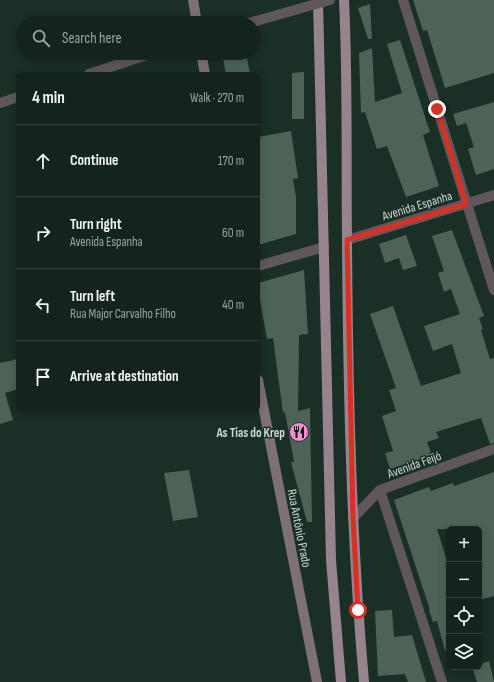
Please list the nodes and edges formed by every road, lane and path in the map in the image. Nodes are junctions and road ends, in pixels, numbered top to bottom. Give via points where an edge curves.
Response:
1 (193, 0) edge
2 (318, 0) edge
3 (330, 0) edge
4 (344, 0) edge
5 (403, 0) edge
6 (196, 16) edge
7 (260, 20) edge
8 (132, 60) edge
9 (203, 60) edge
10 (95, 72) edge
11 (205, 72) edge
12 (16, 99) edge
13 (1, 103) edge
14 (494, 195) edge
15 (466, 204) junction
16 (347, 240) junction
17 (324, 247) junction
18 (260, 265) edge
19 (494, 290) edge
20 (260, 390) edge
21 (494, 449) edge
22 (380, 490) junction
23 (353, 518) junction
24 (317, 682) edge
25 (341, 682) edge
26 (364, 682) edge
27 (442, 682) edge

1 - 6 main road
2 - 17 main road
3 - 7 street, bridge
4 - 16 main road
5 - 15 street
8 - 10 street
9 - 11 main road
12 - 13 street
14 - 15 street, Avenida Espanha
15 - 16 street, Avenida Espanha
15 - 19 street
16 - 23 main road
17 - 18 street
17 - 25 main road via 331,560
20 - 24 main road, Rua Antônio Prado
21 - 22 street, Avenida Feijó
22 - 23 street, Avenida Feijó
22 - 27 street
23 - 26 main road

